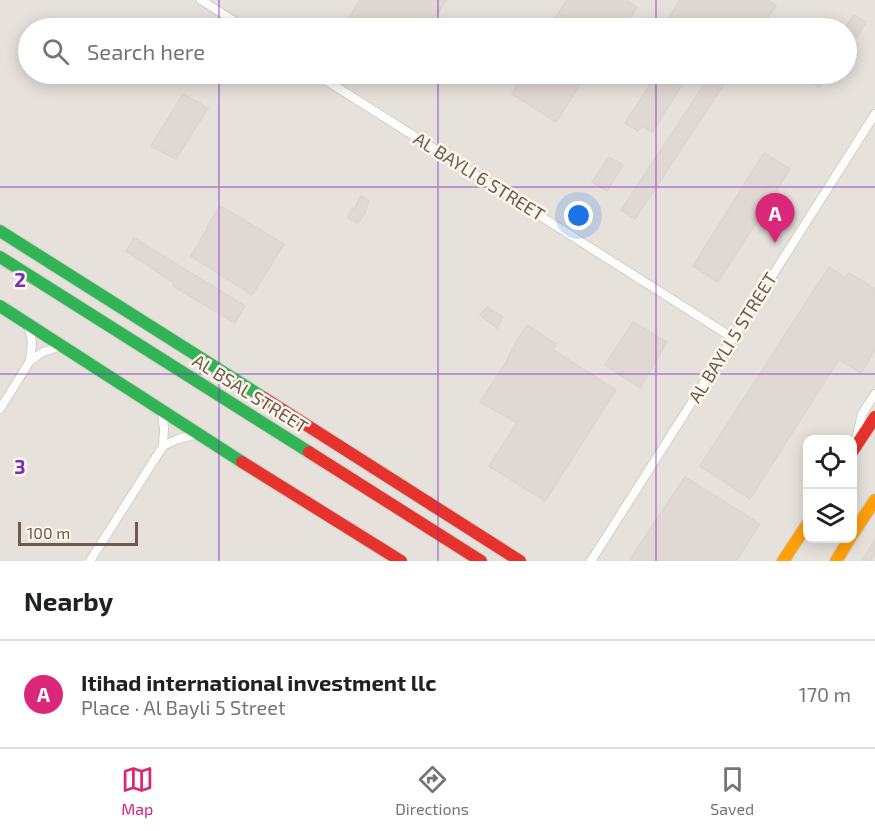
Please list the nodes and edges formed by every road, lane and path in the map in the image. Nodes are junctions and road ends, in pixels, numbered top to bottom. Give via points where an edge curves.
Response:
1 (201, 0) edge
2 (230, 18) edge
3 (332, 84) edge
4 (875, 114) edge
5 (0, 231) edge
6 (0, 256) edge
7 (0, 306) edge
8 (28, 324) junction
9 (733, 338) junction
10 (61, 346) junction
11 (30, 362) junction
12 (875, 394) edge
13 (0, 409) edge
14 (162, 411) junction
15 (875, 417) edge
16 (198, 434) junction
17 (857, 438) edge
18 (857, 444) edge
19 (163, 446) junction
20 (875, 500) edge
21 (857, 528) edge
22 (803, 529) edge
23 (847, 543) edge
24 (90, 561) edge
25 (401, 561) edge
26 (481, 561) edge
27 (520, 561) edge
28 (591, 561) edge
29 (783, 561) edge
30 (836, 561) edge

1 - 2 street
3 - 9 street, AL BAYLI 6 STREET
4 - 9 street, AL BAYLI 5 STREET
5 - 27 street
6 - 26 street, AL BSAL STREET
7 - 8 street
8 - 10 street
8 - 11 street via 32,342
9 - 28 street, AL BAYLI 5 STREET
10 - 11 street
10 - 14 street
11 - 13 street
12 - 17 street via 862,414
14 - 16 street
14 - 19 street
15 - 18 street
16 - 19 street
16 - 25 street
19 - 24 street
20 - 21 street
22 - 29 street
23 - 30 street

